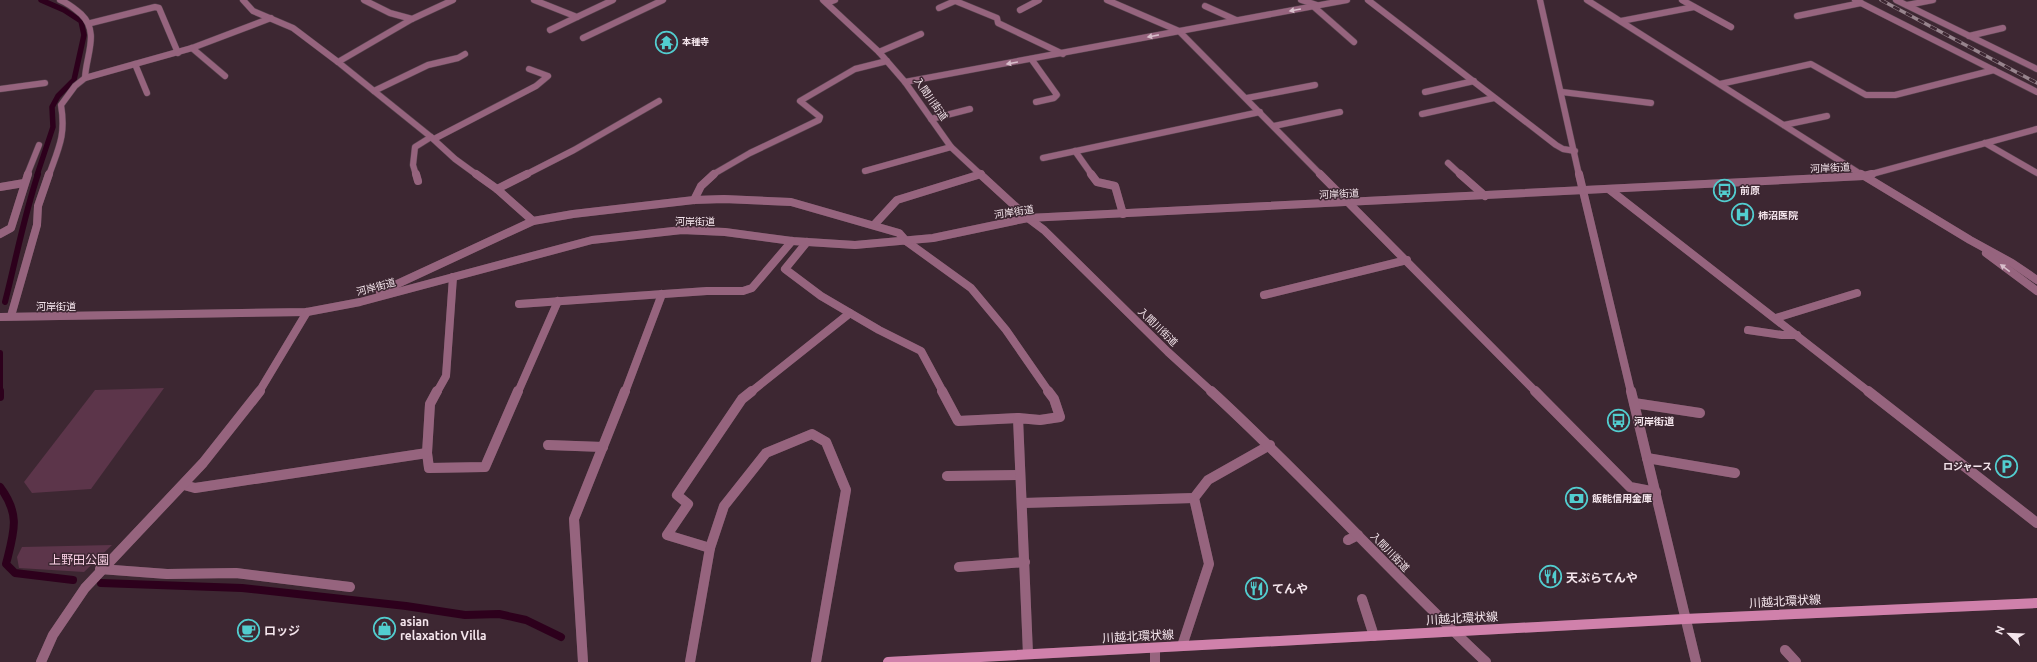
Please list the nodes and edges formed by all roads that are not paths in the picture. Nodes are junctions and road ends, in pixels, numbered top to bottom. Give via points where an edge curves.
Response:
1 (62, 0) edge
2 (243, 0) edge
3 (367, 0) edge
4 (453, 0) edge
5 (534, 0) edge
6 (613, 0) edge
7 (663, 0) edge
8 (955, 0) edge
9 (1039, 0) edge
10 (1107, 0) edge
11 (1301, 0) edge
12 (1347, 0) edge
13 (1368, 0) edge
14 (1540, 0) edge
15 (1587, 0) edge
16 (1682, 0) edge
17 (1896, 0) edge
18 (1933, 0) edge
19 (828, 1) edge
20 (1858, 1) edge
21 (1907, 5) junction
22 (1205, 6) dead end
23 (1315, 6) junction
24 (1694, 7) junction
25 (939, 8) dead end
26 (1020, 10) dead end
27 (1796, 16) dead end
28 (577, 17) junction
29 (271, 18) junction
30 (412, 19) junction
31 (1236, 20) junction
32 (1621, 21) junction
33 (91, 23) junction
34 (1731, 27) dead end
35 (2003, 28) dead end
36 (550, 30) dead end
37 (1179, 31) junction
38 (921, 34) dead end
39 (1969, 36) junction
40 (583, 38) dead end
41 (1354, 42) dead end
42 (192, 48) junction
43 (178, 52) junction
44 (880, 52) junction
45 (465, 54) dead end
46 (1063, 54) junction
47 (1032, 60) junction
48 (887, 61) junction
49 (338, 62) junction
50 (135, 64) junction
51 (529, 69) dead end
52 (2037, 69) edge
53 (1994, 70) junction
54 (225, 76) dead end
55 (85, 78) junction
56 (1474, 81) junction
57 (905, 82) junction
58 (45, 83) dead end
59 (1720, 84) junction
60 (1315, 85) dead end
61 (0, 89) edge
62 (374, 91) junction
63 (1425, 92) dead end
64 (1562, 92) junction
65 (2037, 92) edge
66 (146, 93) dead end
67 (1247, 98) junction
68 (1494, 98) junction
69 (659, 101) dead end
70 (1036, 102) dead end
71 (1651, 103) dead end
72 (970, 109) dead end
73 (1260, 112) junction
74 (1340, 112) dead end
75 (1422, 114) dead end
76 (1827, 116) dead end
77 (931, 119) junction
78 (1784, 125) junction
79 (1274, 126) junction
80 (2037, 129) edge
81 (433, 138) junction
82 (1985, 143) junction
83 (39, 145) dead end
84 (951, 147) junction
85 (1075, 151) junction
86 (1575, 151) junction
87 (1043, 158) dead end
88 (1448, 162) dead end
89 (865, 171) dead end
90 (2037, 172) edge
91 (982, 174) junction
92 (1864, 176) junction
93 (418, 181) dead end
94 (24, 183) junction
95 (0, 187) edge
96 (497, 189) junction
97 (1610, 190) junction
98 (1583, 191) junction
99 (1485, 196) junction
100 (694, 200) junction
101 (1350, 203) junction
102 (1124, 214) junction
103 (1028, 218) junction
104 (532, 221) junction
105 (874, 225) junction
106 (0, 234) edge
107 (1970, 240) junction
108 (792, 241) junction
109 (906, 241) junction
110 (807, 242) junction
111 (1407, 260) junction
112 (453, 277) junction
113 (2037, 279) edge
114 (2037, 291) edge
115 (1857, 293) dead end
116 (662, 294) junction
117 (1264, 294) dead end
118 (558, 301) junction
119 (360, 302) junction
120 (519, 304) dead end
121 (308, 312) junction
122 (850, 313) junction
123 (12, 316) junction
124 (0, 317) edge
125 (1776, 318) junction
126 (1748, 330) dead end
127 (1797, 335) junction
128 (1634, 403) junction
129 (1700, 413) dead end
130 (1018, 418) junction
131 (1270, 445) junction
132 (548, 446) dead end
133 (603, 447) junction
134 (427, 453) junction
135 (1647, 458) junction
136 (1735, 473) dead end
137 (1019, 475) junction
138 (946, 476) dead end
139 (184, 484) junction
140 (1656, 492) junction
141 (1194, 498) junction
142 (1023, 503) junction
143 (2037, 523) edge
144 (1358, 535) junction
145 (1348, 540) dead end
146 (710, 548) junction
147 (1025, 562) junction
148 (959, 567) dead end
149 (100, 569) junction
150 (350, 586) dead end
151 (1362, 599) dead end
152 (2037, 603) edge
153 (1685, 619) junction
154 (1453, 631) junction
155 (1374, 636) junction
156 (1182, 646) junction
157 (1155, 648) junction
158 (1785, 650) dead end
159 (1028, 654) junction
160 (990, 659) edge
161 (41, 662) edge
162 (583, 662) edge
163 (690, 662) edge
164 (816, 662) edge
165 (888, 662) edge
166 (1155, 662) edge
167 (1486, 662) edge
168 (1696, 662) edge
169 (1796, 662) edge

1 - 33 street via 77,9
2 - 29 street via 253,11
3 - 30 street via 390,13
4 - 30 street
5 - 28 street
6 - 28 street
7 - 40 street
8 - 25 street
8 - 46 street via 997,18 998,23
9 - 26 street
10 - 37 street
11 - 23 street
12 - 23 street
13 - 56 street
14 - 64 street
15 - 32 street
16 - 24 street
17 - 21 street
18 - 21 street
19 - 44 street, 入間川街道
20 - 27 street
20 - 53 street
21 - 39 street
22 - 31 street
23 -> 31 street
23 - 41 street
24 - 32 street
24 - 34 street
28 - 36 street
29 - 42 street
29 - 49 street via 293,28
30 - 49 street
31 - 37 street
32 - 59 street
33 - 43 street via 159,8
33 - 55 street via 93,33
35 - 39 street
37 -> 46 street
37 - 67 street
38 - 44 street
39 - 52 street
42 - 43 street
42 - 54 street
43 - 50 street
44 - 48 street, 入間川街道
45 - 62 street via 428,65
46 - 47 street
47 -> 57 street
47 - 70 street via 1057,94 1054,98
48 - 57 street, 入間川街道
48 - 100 street via 855,69 800,101 820,116 819,120 711,176 697,192
49 - 62 street
50 - 55 street
50 - 66 street
51 - 81 street via 548,76 536,86
53 - 59 street via 1895,95 1866,94 1811,64
53 - 65 street
55 - 123 street via 75,86 61,105 63,136 38,206 37,225
56 - 63 street
56 - 68 street
57 - 77 street, 入間川街道
58 - 61 street
59 - 78 street
60 - 67 street
62 - 81 street
64 - 71 street
64 - 86 street
67 - 73 street
68 - 75 street
68 - 86 street via 1556,145
69 - 96 street via 574,150
72 - 77 street
73 - 79 street
73 - 85 street
74 - 79 street
76 - 78 street
77 - 84 street, 入間川街道
78 - 92 street
79 - 101 street
80 - 82 street, 河岸街道
81 - 93 street via 415,147 413,165
81 - 96 street via 455,159
82 - 90 street
82 - 92 street, 河岸街道
83 - 94 street
84 - 89 street
84 - 91 street, 入間川街道
85 - 87 street
85 - 102 street via 1097,182 1115,186
86 - 98 street
88 - 99 street
91 - 103 street, 入間川街道
91 - 105 street via 896,200
92 - 97 street, 河岸街道
92 - 107 street
94 - 95 street
94 - 106 street via 11,228
96 - 104 street
97 - 98 street, 河岸街道
97 - 125 street
98 - 99 street, 河岸街道
98 - 128 street
99 - 101 street, 河岸街道
100 - 104 street
100 - 105 street via 791,202
101 - 102 street, 河岸街道
101 - 111 street
102 - 103 street, 河岸街道
103 - 109 street, 河岸街道 via 933,238
103 - 131 street, 入間川街道 via 1044,230 1168,352
104 - 119 street
105 - 109 street via 899,233
107 - 113 street
114 -> 107 street
108 - 110 street, 河岸街道
108 - 112 street, 河岸街道 via 726,232 682,230 646,233 592,240
108 - 116 street via 752,288 743,291
109 - 110 street, 河岸街道 via 855,245
109 - 130 street via 972,288 1006,330 1054,399 1060,417 1040,420
110 - 122 street via 785,269 821,296
111 - 117 street
111 - 140 street via 1630,487
112 - 119 street, 河岸街道
112 - 134 street via 446,376 430,404
115 - 125 street
116 - 118 street
116 - 133 street
118 - 120 street
118 - 134 street via 485,467 429,468
119 - 121 street, 河岸街道
121 - 123 street, 河岸街道
121 - 139 street via 257,394 229,433
122 - 130 street via 921,351 958,421
122 - 146 street via 742,399 677,495 688,504 667,535
123 - 124 street, 河岸街道
125 - 127 street
126 - 127 street
127 - 143 street
128 - 129 street
128 - 135 street
130 - 137 street
131 - 141 street via 1208,480
131 - 144 street, 入間川街道
132 - 133 street
133 - 162 street via 574,519
134 - 139 street via 195,488
135 - 136 street
135 - 140 street
137 - 138 street
137 - 142 street
139 - 149 street
140 - 153 street
141 - 142 street
141 - 156 street via 1209,564
142 - 147 street
144 - 145 street
144 - 154 street, 入間川街道
146 - 163 street
146 - 164 street via 724,506 766,453 812,434 826,442 846,490
147 - 148 street
147 - 159 street
149 - 150 street via 167,574 236,573
149 - 161 street via 77,596
151 - 155 street
152 - 153 main road, 川越北環状線
153 - 154 main road, 川越北環状線
153 - 168 street
154 - 155 main road, 川越北環状線
154 - 167 street, 入間川街道
155 - 156 main road, 川越北環状線
156 - 157 main road, 川越北環状線
157 - 159 main road, 川越北環状線
157 - 166 street
158 - 169 street
159 - 160 main road, 川越北環状線
160 - 165 main road, 川越北環状線

